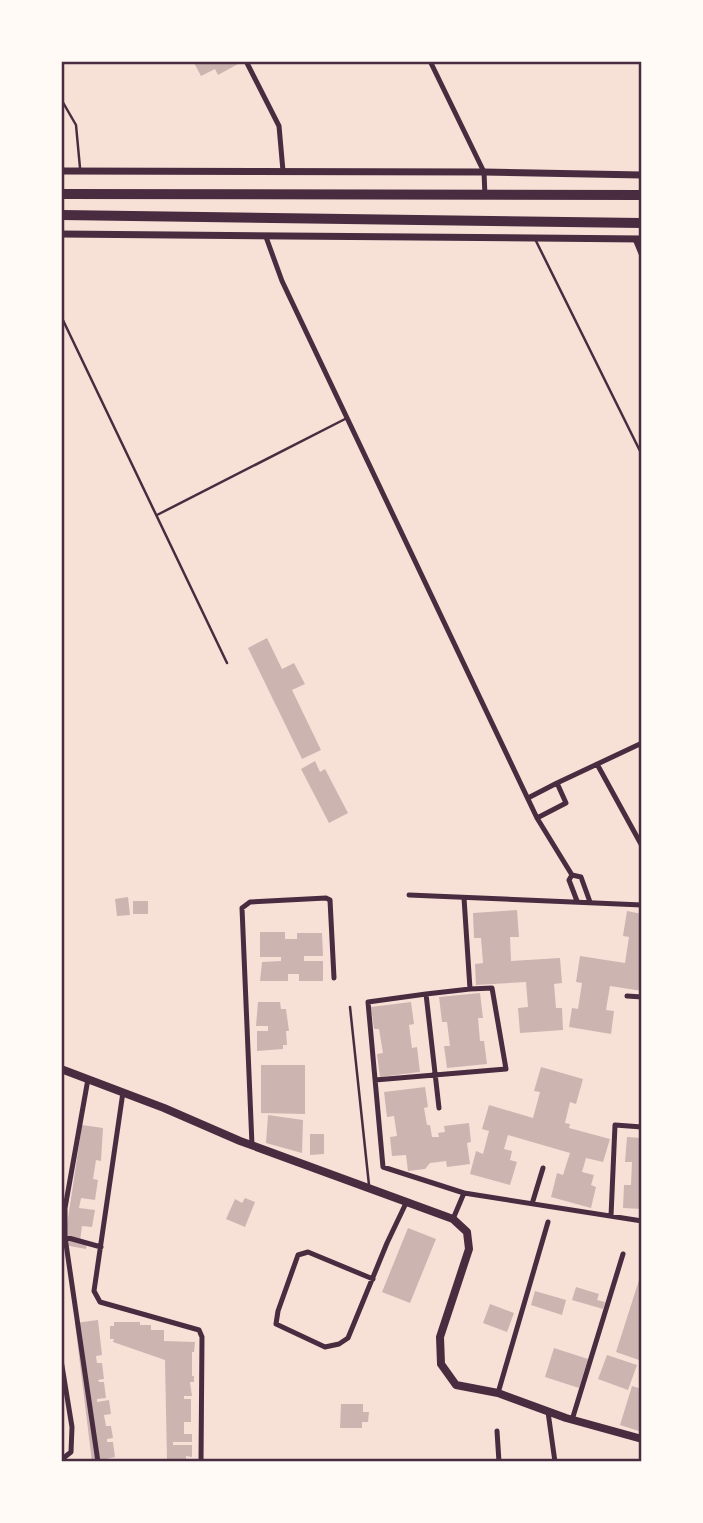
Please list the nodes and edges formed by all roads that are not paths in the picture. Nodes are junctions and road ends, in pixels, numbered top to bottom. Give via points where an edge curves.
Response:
1 (246, 61) edge
2 (430, 61) edge
3 (61, 99) edge
4 (61, 148) edge
5 (62, 171) edge
6 (81, 171) junction
7 (283, 172) junction
8 (484, 172) junction
9 (642, 175) edge
10 (61, 194) edge
11 (642, 195) edge
12 (485, 196) junction
13 (61, 215) edge
14 (642, 223) edge
15 (61, 234) edge
16 (266, 237) junction
17 (534, 237) junction
18 (638, 239) edge
19 (642, 256) edge
20 (61, 316) edge
21 (347, 418) junction
22 (642, 455) edge
23 (156, 515) junction
24 (227, 663) dead end
25 (642, 744) edge
26 (597, 764) junction
27 (556, 783) junction
28 (528, 798) junction
29 (537, 818) junction
30 (642, 846) edge
31 (572, 875) junction
32 (409, 895) dead end
33 (464, 898) junction
34 (577, 901) junction
35 (590, 902) junction
36 (642, 905) edge
37 (334, 978) dead end
38 (470, 989) junction
39 (426, 994) junction
40 (627, 996) dead end
41 (642, 997) edge
42 (350, 1007) dead end
43 (61, 1069) edge
44 (435, 1075) junction
45 (88, 1079) junction
46 (375, 1080) junction
47 (123, 1092) junction
48 (439, 1108) dead end
49 (642, 1127) edge
50 (252, 1145) junction
51 (543, 1168) dead end
52 (369, 1188) junction
53 (464, 1193) junction
54 (407, 1201) junction
55 (533, 1204) junction
56 (611, 1216) junction
57 (453, 1219) junction
58 (642, 1221) edge
59 (548, 1222) dead end
60 (65, 1237) junction
61 (101, 1247) junction
62 (623, 1254) dead end
63 (373, 1279) junction
64 (61, 1360) edge
65 (498, 1393) junction
66 (548, 1412) junction
67 (572, 1420) junction
68 (497, 1431) dead end
69 (642, 1439) edge
70 (61, 1460) edge
71 (98, 1462) edge
72 (201, 1462) edge
73 (499, 1462) edge
74 (555, 1462) edge

1 - 7 street via 279,126
2 - 8 street
3 - 6 lane via 76,125
4 - 5 lane
5 - 6 street
6 - 7 street
7 - 8 street
8 - 9 street
8 - 12 street
10 - 12 highway
11 - 12 highway
13 - 14 highway
15 - 16 street
16 - 17 street
16 - 21 street
17 - 18 street
17 - 22 lane
18 - 19 street
20 - 23 lane
21 - 23 lane
21 - 28 street
23 - 24 lane
25 - 26 street
26 - 27 street
26 - 30 street
27 - 28 street
27 - 29 street via 566,803
28 - 29 street
29 - 31 street
31 - 34 street via 569,880
31 - 35 street via 581,877
32 - 33 street
33 - 34 street
33 - 38 street
34 - 35 street
35 - 36 street
37 - 50 street via 330,900 250,902 242,908
38 - 39 street
38 - 44 street via 492,988 506,1069
39 - 44 street
39 - 46 street via 368,1002
40 - 41 street
42 - 52 lane
43 - 45 main road
44 - 46 street
44 - 48 street
45 - 47 main road
45 - 60 street via 65,1208
46 - 53 street via 383,1167
47 - 50 main road
47 - 61 street
49 - 56 street via 615,1125
50 - 52 main road
51 - 55 street
52 - 54 main road
53 - 55 street
53 - 57 street
54 - 57 main road
54 - 63 street
55 - 56 street
56 - 58 street
57 - 65 main road via 467,1232 469,1249 440,1337 441,1364 456,1385
59 - 65 street
60 - 61 street
60 - 71 street
61 - 72 street via 94,1291 100,1302 200,1331
62 - 67 street
63 - 63 street via 348,1338 339,1344 325,1347 276,1324 299,1255 308,1252
64 - 70 street via 72,1427 71,1452
65 - 66 main road
66 - 67 main road
66 - 74 street
67 - 69 main road
68 - 73 street

